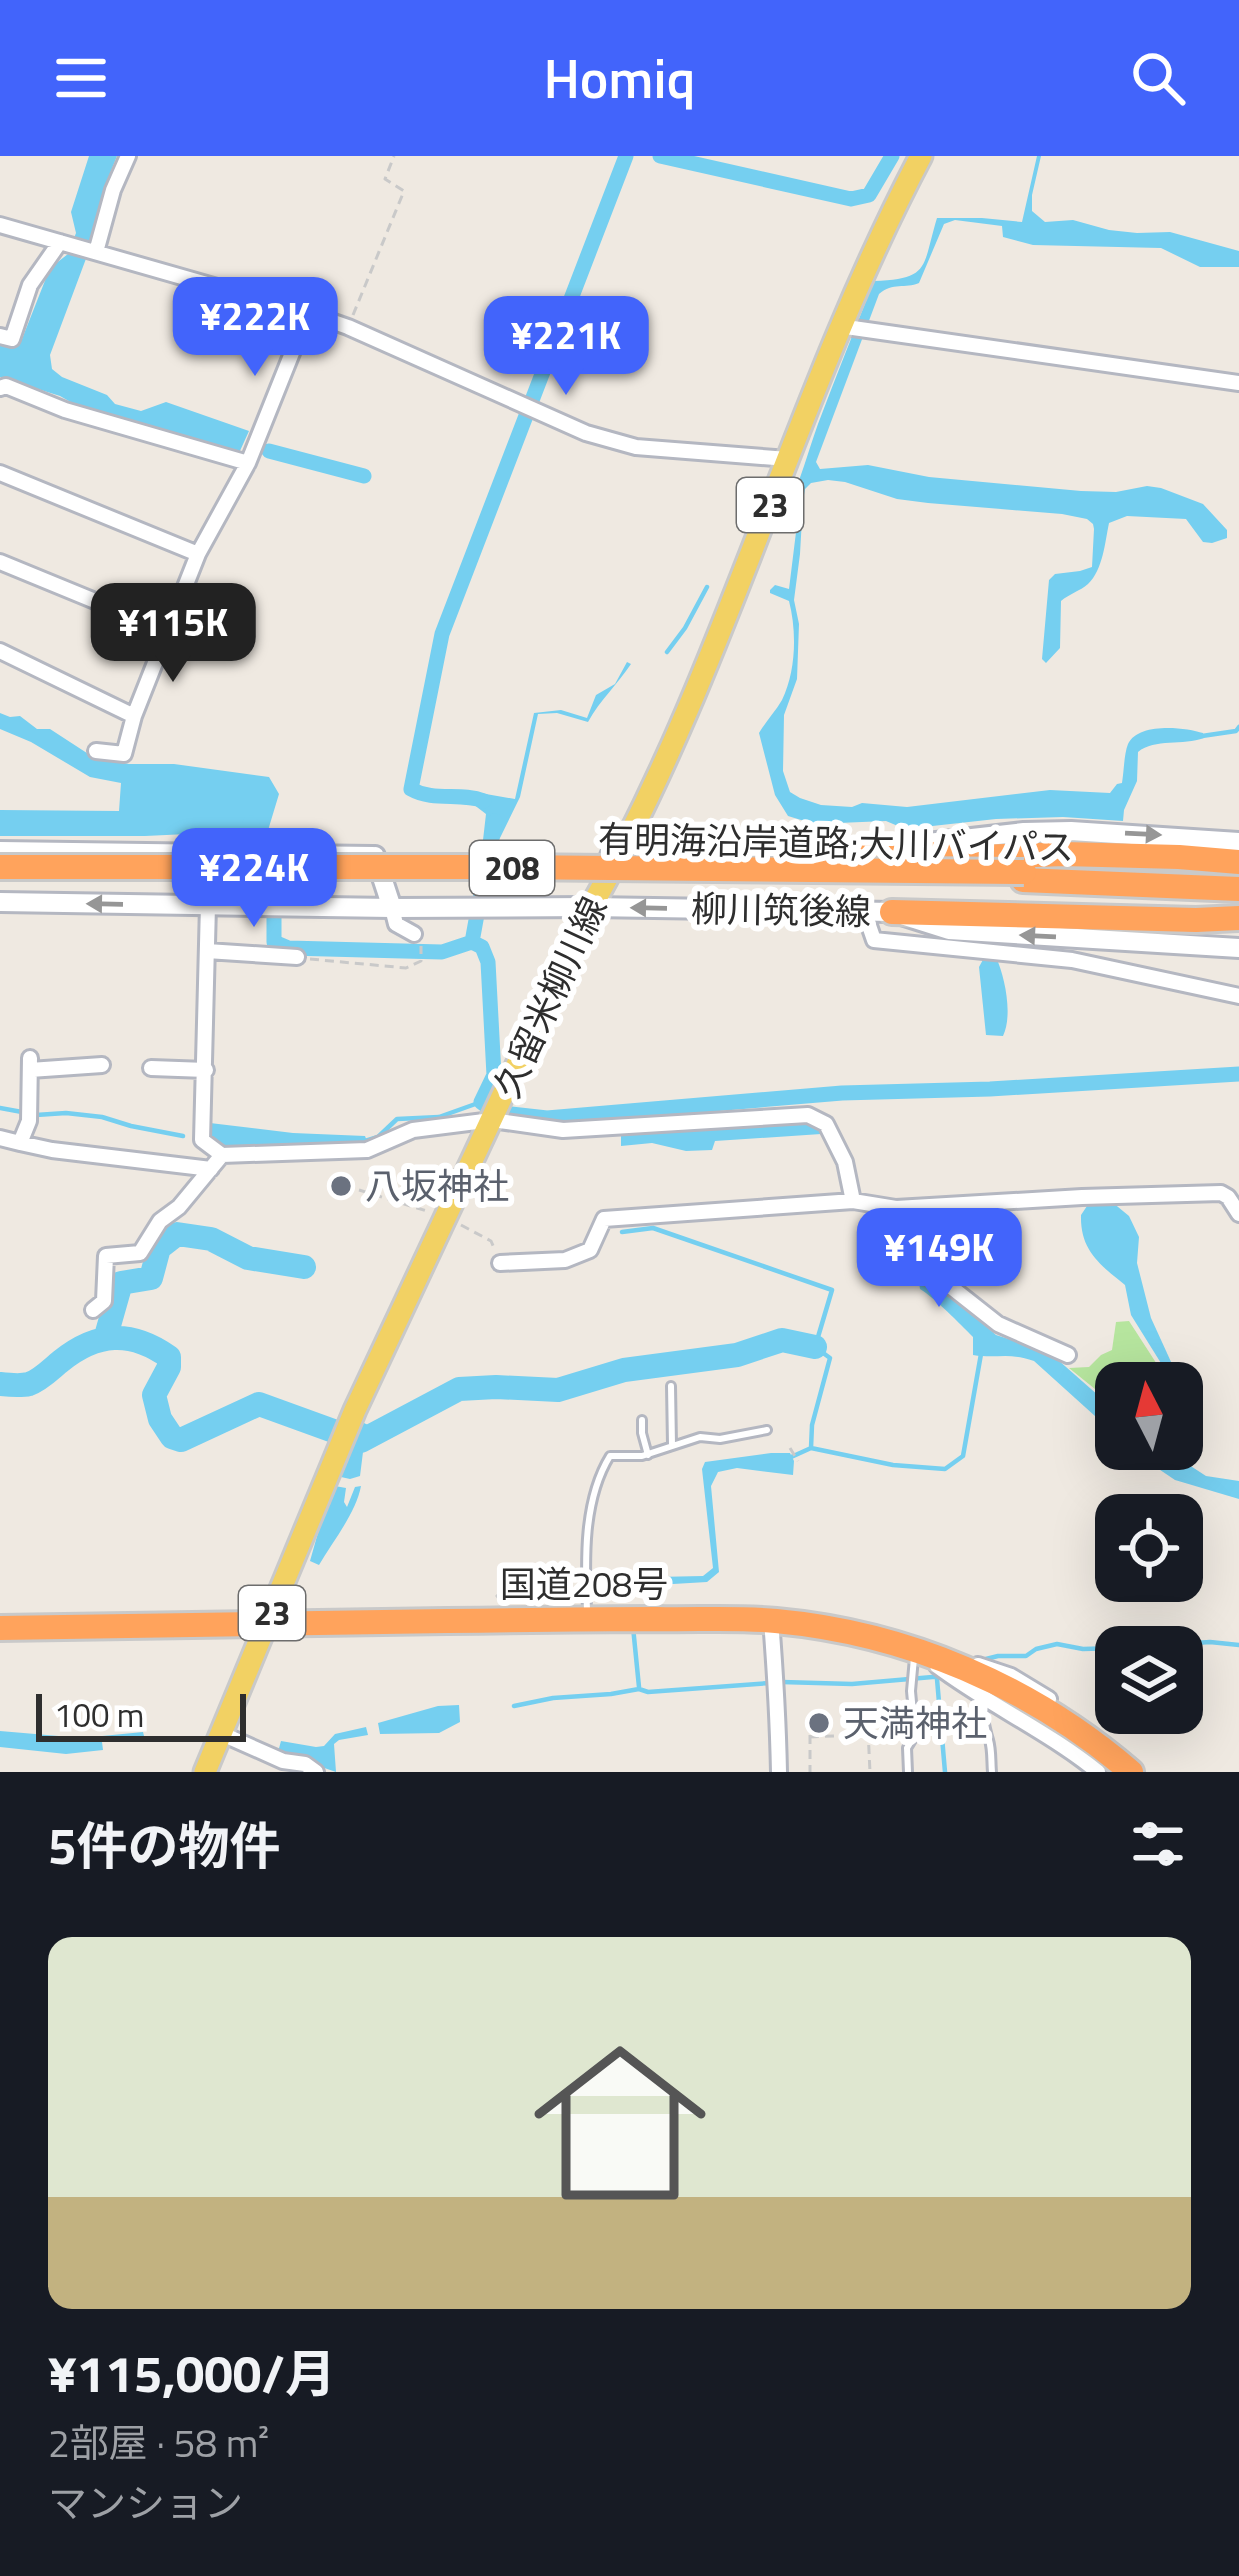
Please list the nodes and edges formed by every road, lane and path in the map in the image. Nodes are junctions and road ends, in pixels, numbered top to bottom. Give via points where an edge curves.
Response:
1 (128, 156) edge
2 (394, 156) edge
3 (921, 156) edge
4 (0, 226) edge
5 (60, 242) junction
6 (96, 252) junction
7 (308, 313) junction
8 (839, 326) junction
9 (348, 328) junction
10 (0, 336) edge
11 (1239, 383) edge
12 (0, 388) edge
13 (788, 459) junction
14 (248, 463) junction
15 (0, 473) edge
16 (198, 554) junction
17 (0, 562) edge
18 (168, 631) junction
19 (0, 651) edge
20 (134, 716) junction
21 (96, 752) dead end
22 (1239, 842) edge
23 (859, 850) junction
24 (0, 851) edge
25 (207, 853) junction
26 (620, 855) junction
27 (375, 856) junction
28 (1239, 862) edge
29 (0, 871) edge
30 (1239, 885) edge
31 (0, 902) edge
32 (208, 905) junction
33 (591, 907) junction
34 (392, 908) junction
35 (864, 911) junction
36 (892, 912) junction
37 (1239, 918) edge
38 (414, 934) joint
39 (1239, 948) edge
40 (207, 951) junction
41 (297, 958) joint
42 (1239, 996) edge
43 (103, 1065) dead end
44 (151, 1068) dead end
45 (206, 1070) junction
46 (492, 1120) junction
47 (0, 1138) edge
48 (20, 1143) junction
49 (222, 1155) junction
50 (211, 1169) junction
51 (359, 1190) dead end
52 (853, 1202) junction
53 (896, 1208) junction
54 (1239, 1214) edge
55 (445, 1216) junction
56 (500, 1263) joint
57 (93, 1310) dead end
58 (1069, 1355) dead end
59 (671, 1386) dead end
60 (642, 1420) dead end
61 (767, 1430) dead end
62 (672, 1444) junction
63 (790, 1448) dead end
64 (647, 1455) junction
65 (798, 1461) dead end
66 (650, 1574) dead end
67 (609, 1587) dead end
68 (504, 1590) dead end
69 (650, 1591) dead end
70 (501, 1601) dead end
71 (600, 1615) junction
72 (771, 1620) junction
73 (268, 1623) junction
74 (0, 1628) edge
75 (918, 1658) junction
76 (978, 1676) junction
77 (987, 1698) junction
78 (849, 1715) dead end
79 (220, 1732) junction
80 (869, 1732) junction
81 (879, 1734) dead end
82 (849, 1735) junction
83 (810, 1738) junction
84 (802, 1744) dead end
85 (310, 1768) edge
86 (205, 1772) edge
87 (779, 1772) edge
88 (810, 1772) edge
89 (871, 1772) edge
90 (908, 1772) edge
91 (992, 1772) edge
92 (1098, 1772) edge
93 (1131, 1772) edge
94 (1145, 1772) edge

1 - 6 street
2 - 9 path via 386,179 404,191
3 - 8 main road, 久留米柳川線 / 23
4 - 5 street
5 - 6 street
5 - 10 street via 30,284 12,339
6 - 7 street
7 - 9 street
7 - 14 street
8 - 11 street
8 - 13 main road, 久留米柳川線 / 23
9 - 13 street via 586,434 637,447
12 - 14 street
13 - 26 main road, 久留米柳川線 / 23 via 706,670
14 - 16 street
15 - 16 street
16 - 18 street
17 - 18 street
18 - 20 street
19 - 20 street
20 - 21 street via 124,754
23 -> 22 main road, 柳川筑後線 via 1071,831
23 - 26 main road, 柳川筑後線
23 - 28 highway
24 - 25 main road, 柳川筑後線
25 - 27 main road, 柳川筑後線
25 - 32 main road
26 - 27 main road, 柳川筑後線
26 - 33 main road, 久留米柳川線 / 23
27 - 34 main road
29 - 30 highway, 有明海沿岸道路;大川バイパス / 208, bridge via 1023,876
32 -> 31 main road, 柳川筑後線
32 - 34 main road, 柳川筑後線
32 - 40 street
33 - 34 main road, 柳川筑後線
35 -> 33 main road, 柳川筑後線
33 - 46 main road, 久留米柳川線 / 23
34 - 38 street via 396,924
35 - 36 main road, 柳川筑後線
35 - 42 street via 874,940 1072,960
36 - 37 highway
39 -> 36 main road, 柳川筑後線 via 949,930
38 - 41 path via 421,961 406,968
40 - 41 street
40 - 45 street
43 - 48 street via 30,1064 29,1121
44 - 45 street
45 - 49 street via 202,1140
46 - 49 street via 413,1130 367,1150
46 - 52 street via 563,1130 808,1115 826,1124
46 - 55 main road, 久留米柳川線 / 23
47 - 48 street
48 - 50 street
49 - 50 street
50 - 57 street via 140,1253 106,1256 104,1300
51 - 55 path
52 - 53 street
52 - 56 street via 604,1219 590,1250 566,1260
53 - 54 street via 1222,1193
53 - 58 street via 899,1268 946,1282 998,1324
55 - 56 path via 491,1241
55 - 73 main road, 久留米柳川線 / 23
59 - 62 lane
60 - 64 lane
61 - 62 lane
62 - 64 lane
63 - 65 path
64 - 71 lane via 610,1456 593,1497 588,1534
66 - 69 path
67 - 71 path via 600,1591
68 - 70 path
71 - 72 highway, 国道208号
71 - 73 highway, 国道208号
72 - 75 highway, 国道208号 via 862,1635
72 - 87 street
73 - 74 highway, 国道208号
73 - 79 main road, 久留米柳川線 / 23
75 - 76 highway, 国道208号
75 - 90 lane
76 - 77 street
76 - 93 highway, 国道208号 via 1036,1703
76 - 94 street via 1065,1710
77 - 91 lane
77 - 92 street
78 - 82 path
79 - 85 street
79 - 86 main road, 久留米柳川線 / 23
80 - 81 path
80 - 82 path
80 - 89 path
82 - 83 path
83 - 84 path
83 - 88 path

